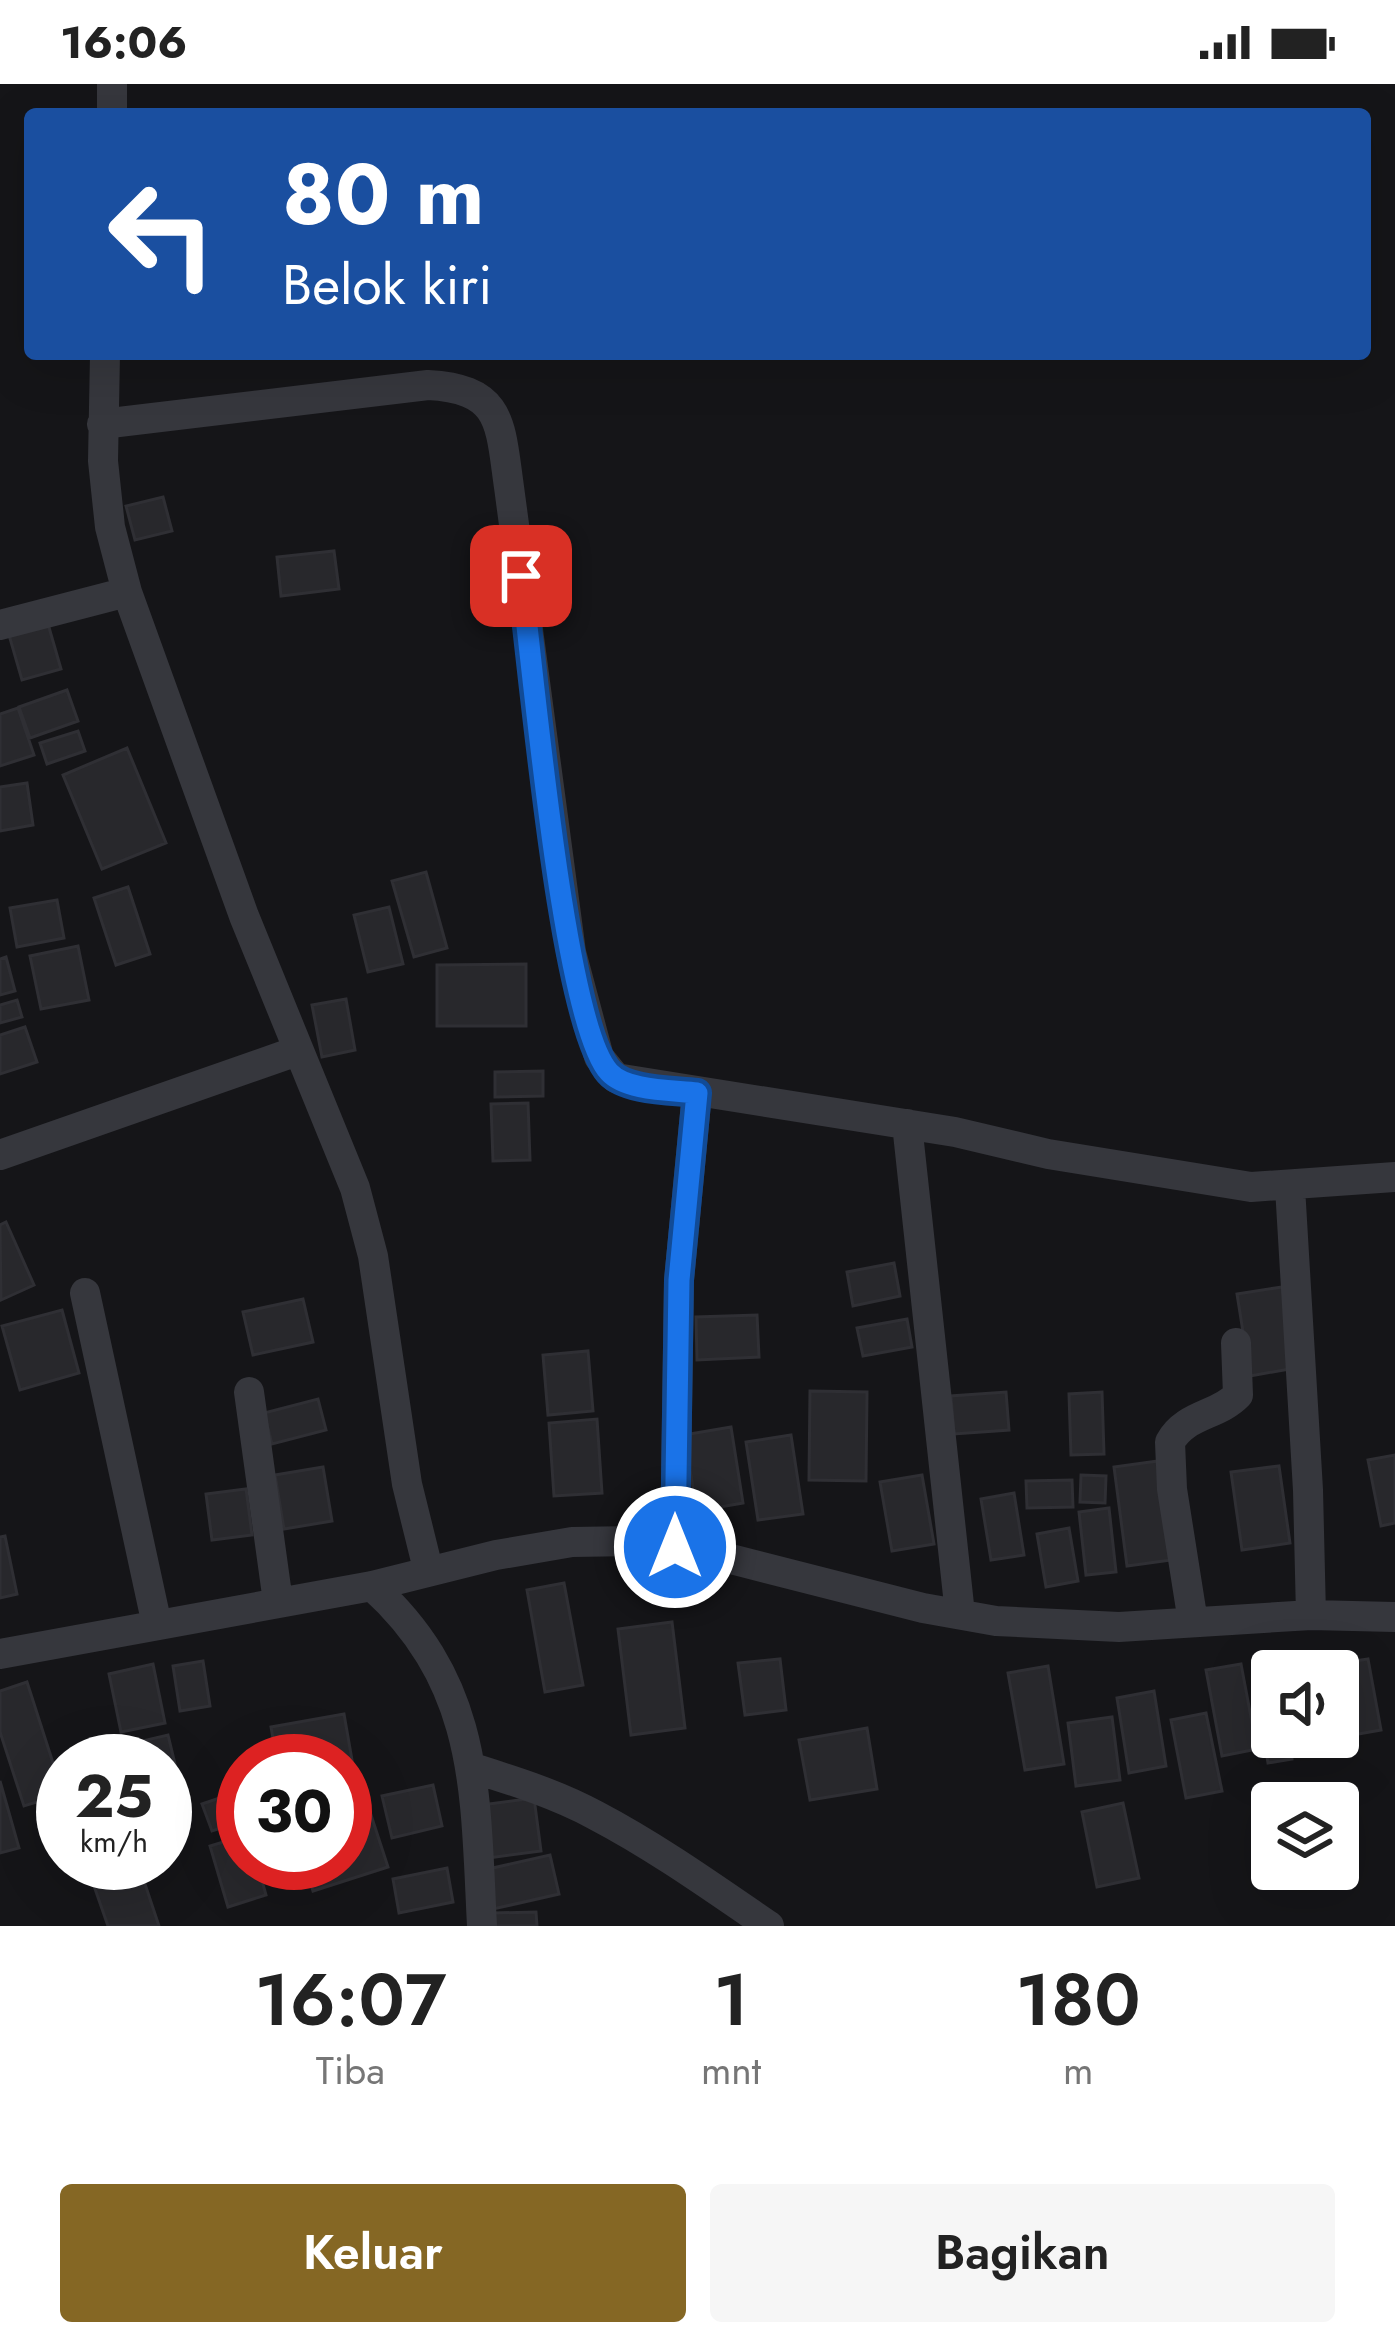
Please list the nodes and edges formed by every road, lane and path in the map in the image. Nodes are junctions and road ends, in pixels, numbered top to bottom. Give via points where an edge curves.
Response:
1 (105, 360) edge
2 (102, 424) junction
3 (128, 592) junction
4 (0, 625) edge
5 (276, 1057) junction
6 (697, 1093) junction
7 (907, 1124) junction
8 (0, 1155) edge
9 (1395, 1178) edge
10 (1290, 1187) junction
11 (85, 1293) dead end
12 (1236, 1343) dead end
13 (249, 1392) dead end
14 (675, 1547) junction
15 (404, 1576) junction
16 (278, 1602) junction
17 (960, 1614) junction
18 (1311, 1616) junction
19 (1395, 1617) edge
20 (1193, 1622) junction
21 (157, 1625) junction
22 (0, 1654) edge
23 (473, 1768) junction
24 (482, 1926) edge
25 (769, 1926) edge

1 - 2 street
2 - 3 street via 104,492
2 - 6 street via 428,385 468,390 490,405 509,487 565,915 592,1036 616,1078
3 - 4 street
3 - 5 street
5 - 8 street
5 - 15 street via 342,1150 364,1216 403,1464
6 - 7 street
6 - 14 street via 679,1280
7 - 10 street via 1167,1176
7 - 17 street
9 - 10 street
10 - 18 street
11 - 21 street
12 - 20 street via 1238,1395 1187,1422 1170,1442
13 - 16 street
14 - 15 street via 572,1542
14 - 17 street
15 - 16 street
15 - 23 street via 400,1612 437,1665
16 - 21 street
17 - 20 street via 1058,1626
18 - 19 street
18 - 20 street
21 - 22 street
23 - 24 street
23 - 25 street via 594,1814

